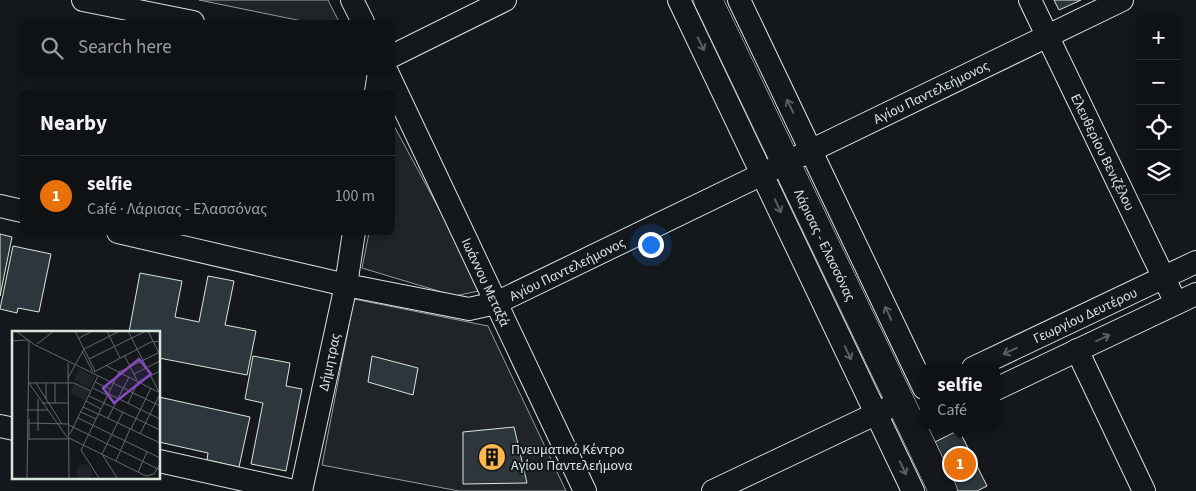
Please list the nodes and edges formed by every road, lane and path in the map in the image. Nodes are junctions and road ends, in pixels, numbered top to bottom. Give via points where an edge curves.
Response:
1 (83, 0) edge
2 (352, 0) edge
3 (505, 0) edge
4 (680, 0) edge
5 (708, 0) edge
6 (739, 0) edge
7 (1030, 0) edge
8 (1122, 0) edge
9 (183, 20) edge
10 (362, 20) edge
11 (1047, 36) junction
12 (395, 55) edge
13 (379, 75) edge
14 (387, 75) edge
15 (376, 90) edge
16 (395, 90) edge
17 (395, 91) edge
18 (811, 150) junction
19 (774, 168) junction
20 (0, 206) edge
21 (20, 211) edge
22 (131, 235) edge
23 (354, 235) edge
24 (1196, 262) edge
25 (1164, 278) junction
26 (346, 284) junction
27 (1186, 298) edge
28 (496, 303) junction
29 (1077, 350) junction
30 (981, 364) edge
31 (1000, 387) edge
32 (906, 399) edge
33 (909, 430) edge
34 (160, 461) edge
35 (294, 491) edge
36 (301, 491) edge
37 (585, 491) edge
38 (713, 491) edge
39 (913, 491) edge
40 (943, 491) edge
41 (1144, 491) edge

1 - 9 street
2 - 10 street
3 - 12 street
4 -> 19 street
5 - 19 highway, Λάρισας - Ελασσόνας
18 -> 6 street
7 - 11 street, Ελευθερίου Βενιζέλου
8 - 11 street, Αγίου Παντελεήμονος
11 - 18 street, Αγίου Παντελεήμονος
11 - 25 street, Ελευθερίου Βενιζέλου
13 - 15 street
14 - 16 street, Ιωάννου Μεταξά
17 - 28 street, Ιωάννου Μεταξά
18 - 19 street, Αγίου Παντελεήμονος
32 -> 18 street
19 - 28 street, Αγίου Παντελεήμονος
19 - 32 highway, Λάρισας - Ελασσόνας
20 - 21 street
22 - 26 street, Αγίου Παντελεήμονος
23 - 26 street, Δήμητρας
24 - 25 street, Γεωργίου Δευτέρου
25 - 27 street, Ελευθερίου Βενιζέλου
25 -> 30 street, Γεωργίου Δευτέρου
26 - 28 street, Αγίου Παντελεήμονος via 468,308
26 - 36 street, Δήμητρας
29 -> 27 street, Γεωργίου Δευτέρου
28 - 37 street, Ιωάννου Μεταξά
29 - 31 street, Γεωργίου Δευτέρου
29 - 41 street
32 - 33 highway, Λάρισας - Ελασσόνας
32 - 38 street
33 -> 39 street
33 - 40 highway, Λάρισας - Ελασσόνας
34 - 35 street

